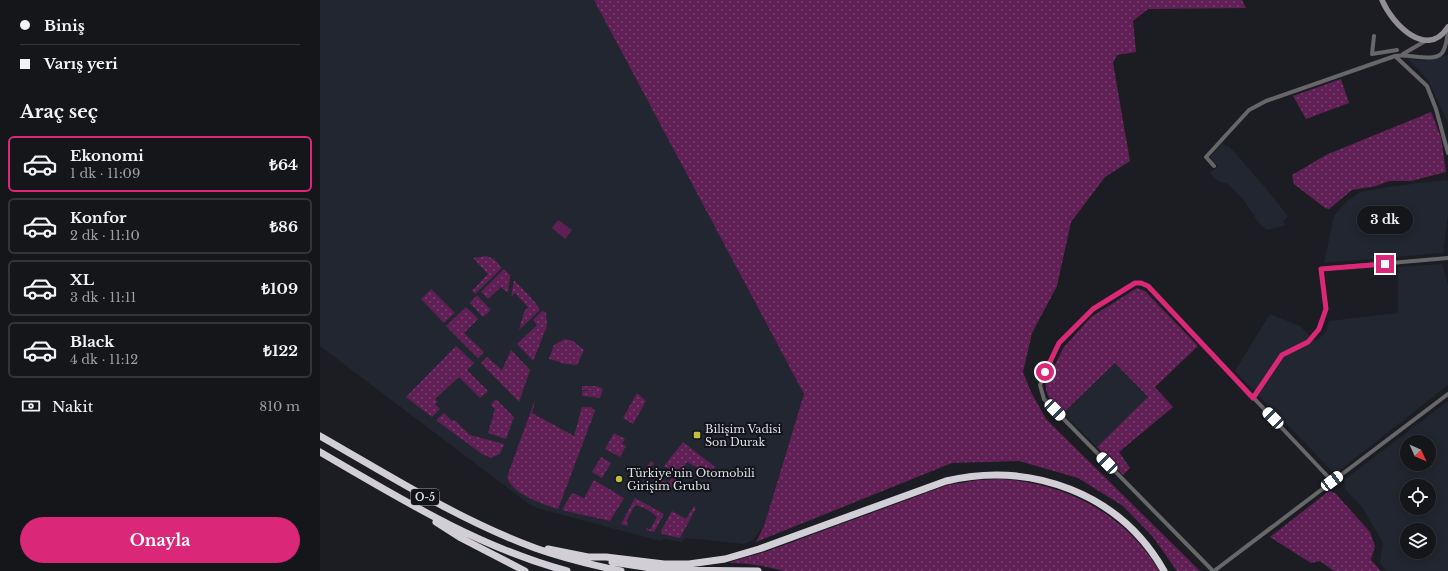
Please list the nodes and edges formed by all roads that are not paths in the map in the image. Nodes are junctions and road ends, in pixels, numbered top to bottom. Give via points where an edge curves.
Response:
1 (1382, 0) edge
2 (1448, 26) edge
3 (1448, 32) edge
4 (1374, 36) dead end
5 (1427, 40) junction
6 (1397, 50) dead end
7 (1403, 54) junction
8 (1395, 56) junction
9 (1448, 153) edge
10 (1214, 166) dead end
11 (1448, 258) edge
12 (1448, 394) edge
13 (1253, 398) junction
14 (320, 436) edge
15 (320, 452) edge
16 (1332, 481) junction
17 (429, 515) junction
18 (536, 548) junction
19 (585, 556) junction
20 (525, 571) edge
21 (567, 571) edge
22 (620, 571) edge
23 (758, 571) edge
24 (1164, 571) edge
25 (1213, 571) edge

1 - 5 main road via 1394,20 1406,31 1421,40
2 - 5 main road via 1437,38
3 - 7 street via 1442,54 1437,57
4 - 6 street via 1372,54
5 - 7 street
7 - 8 street
8 - 9 street via 1427,86
8 - 10 street via 1266,101 1249,110 1206,157
11 - 13 street via 1321,269 1326,309 1319,329 1308,342 1282,355
12 - 16 street
13 - 16 street
13 - 25 street via 1148,286 1141,283 1135,283 1093,309 1059,343 1040,385 1044,399
14 - 18 highway, O-5 via 437,503
15 - 17 highway, O-5
16 - 25 street
17 - 20 highway via 448,531
17 - 21 highway via 509,552
18 - 19 highway via 555,549
18 - 22 highway
19 - 23 highway via 664,570
19 - 24 highway via 689,564 736,556 930,486 977,475 1010,475 1038,478 1066,487 1098,503 1136,534

